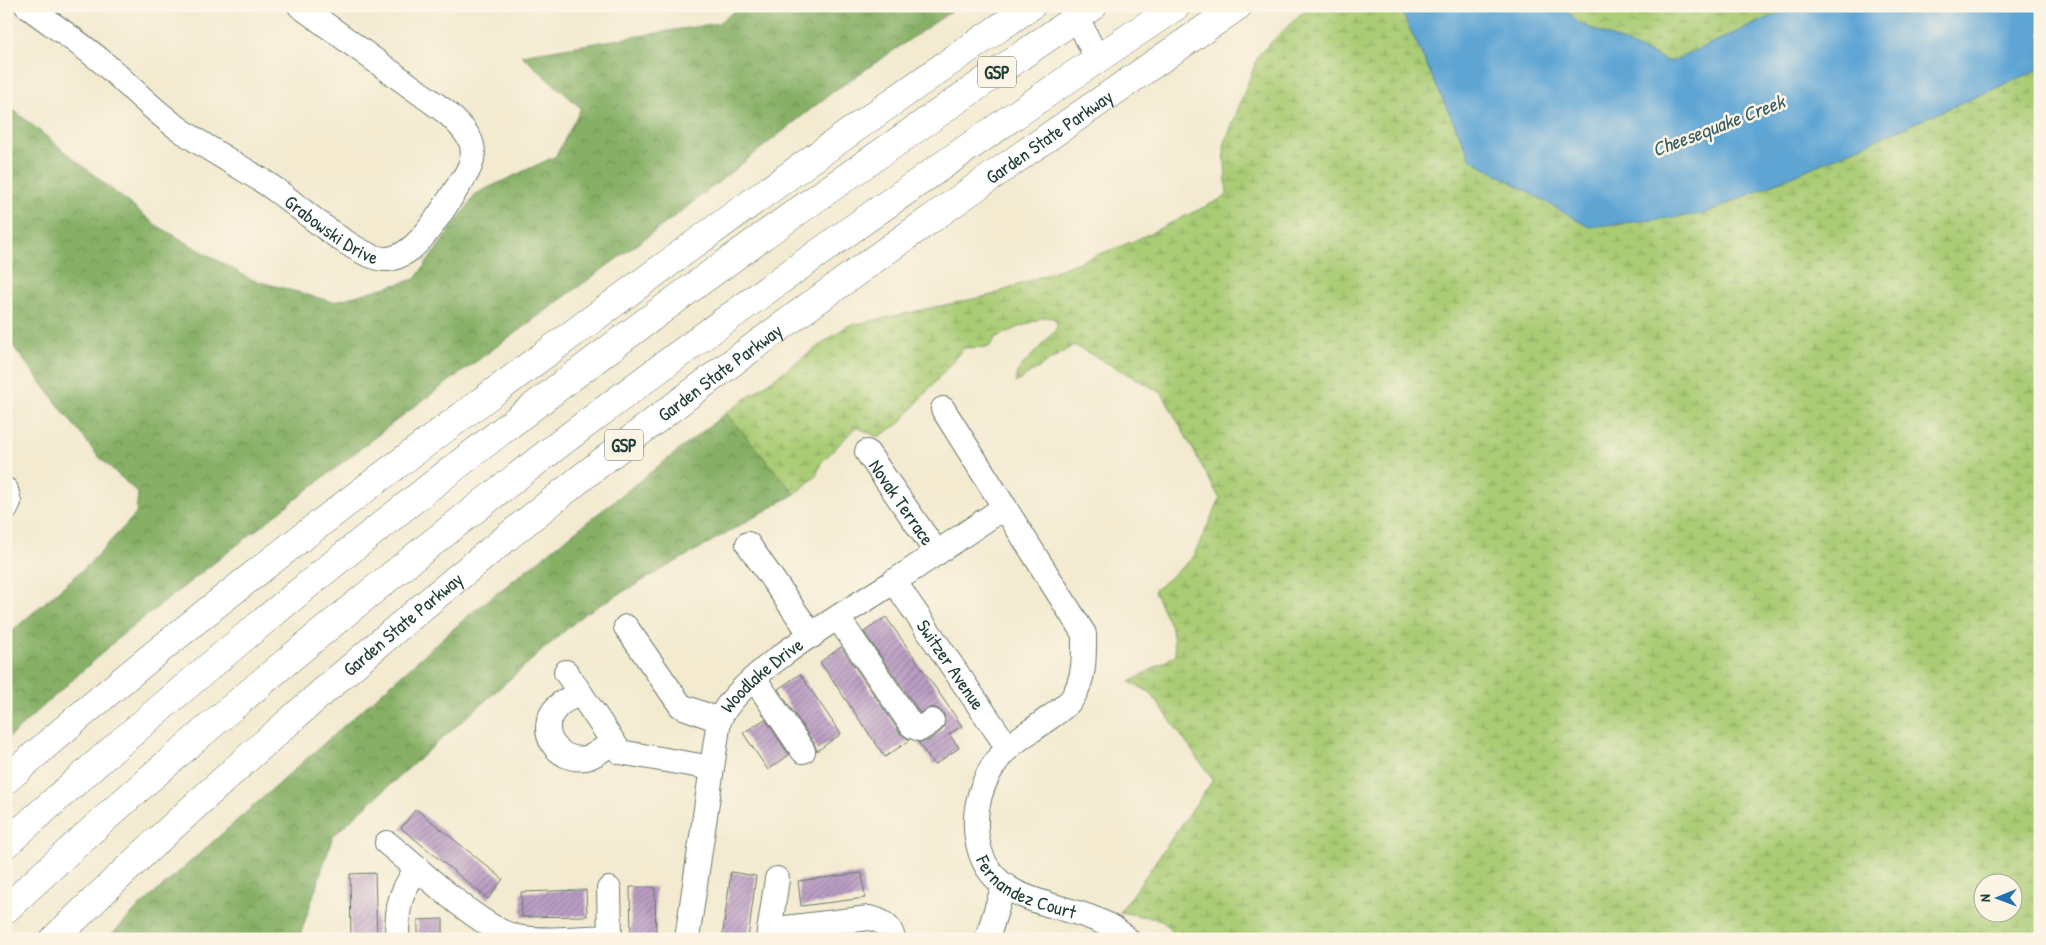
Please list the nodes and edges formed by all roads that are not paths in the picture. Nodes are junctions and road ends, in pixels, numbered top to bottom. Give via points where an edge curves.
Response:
1 (27, 6) edge
2 (300, 6) edge
3 (1031, 6) edge
4 (1176, 6) edge
5 (1238, 6) edge
6 (1085, 12) edge
7 (1097, 59) junction
8 (943, 409) dead end
9 (867, 452) dead end
10 (6, 490) edge
11 (1005, 507) junction
12 (6, 508) edge
13 (748, 544) dead end
14 (937, 552) junction
15 (894, 581) junction
16 (838, 618) junction
17 (626, 628) dead end
18 (812, 636) junction
19 (566, 672) dead end
20 (754, 678) junction
21 (580, 693) junction
22 (719, 720) junction
23 (932, 721) dead end
24 (613, 742) junction
25 (1008, 748) junction
26 (803, 751) dead end
27 (712, 768) junction
28 (6, 780) edge
29 (387, 843) dead end
30 (6, 844) edge
31 (417, 868) junction
32 (777, 879) dead end
33 (1004, 886) junction
34 (609, 889) dead end
35 (6, 909) edge
36 (769, 934) edge
37 (610, 938) edge
38 (54, 939) edge
39 (397, 939) edge
40 (536, 939) edge
41 (687, 939) edge
42 (893, 939) edge
43 (987, 939) edge
44 (1127, 939) edge

1 - 2 street, Grabowski Drive via 99,60 172,124 273,188 370,258 388,260 406,254 418,243 471,168 473,149 466,130
3 - 28 highway, GSP via 732,217 391,468 165,645
4 - 7 highway, Garden State Parkway / GSP
5 - 38 highway, Garden State Parkway / GSP via 854,274 590,472 321,692 161,836
6 - 7 street
6 - 30 highway, GSP via 756,242 471,455 239,642
7 - 35 highway, Garden State Parkway / GSP via 767,291 512,482 241,700
8 - 11 street, Fernandez Court
9 - 14 street, Novak Terrace
10 - 12 street via 9,502
11 - 14 street, Woodlake Drive
11 - 25 street, Fernandez Court via 1084,634 1084,673 1072,698
13 - 18 street
14 - 15 street, Woodlake Drive
15 - 16 street, Woodlake Drive
15 - 25 street, Switzer Avenue
16 - 18 street, Woodlake Drive
16 - 23 street via 912,726 920,729
17 - 22 street via 681,706
18 - 20 street, Woodlake Drive
19 - 21 street
20 - 22 street, Woodlake Drive via 726,706
20 - 26 street
21 - 24 street
21 - 24 street via 556,708 550,719 549,733 554,748 569,758 588,758
22 - 27 street, Woodlake Drive
24 - 27 street via 620,752
25 - 33 street, Fernandez Court via 984,782 975,823 984,864
27 - 41 street, Woodlake Drive
29 - 31 street
31 - 39 street via 398,903
31 - 40 street via 494,929
32 - 36 street
33 - 43 street
33 - 44 street, Fernandez Court via 1109,925
34 - 37 street
36 - 42 street via 870,918 887,926
37 - 40 street

